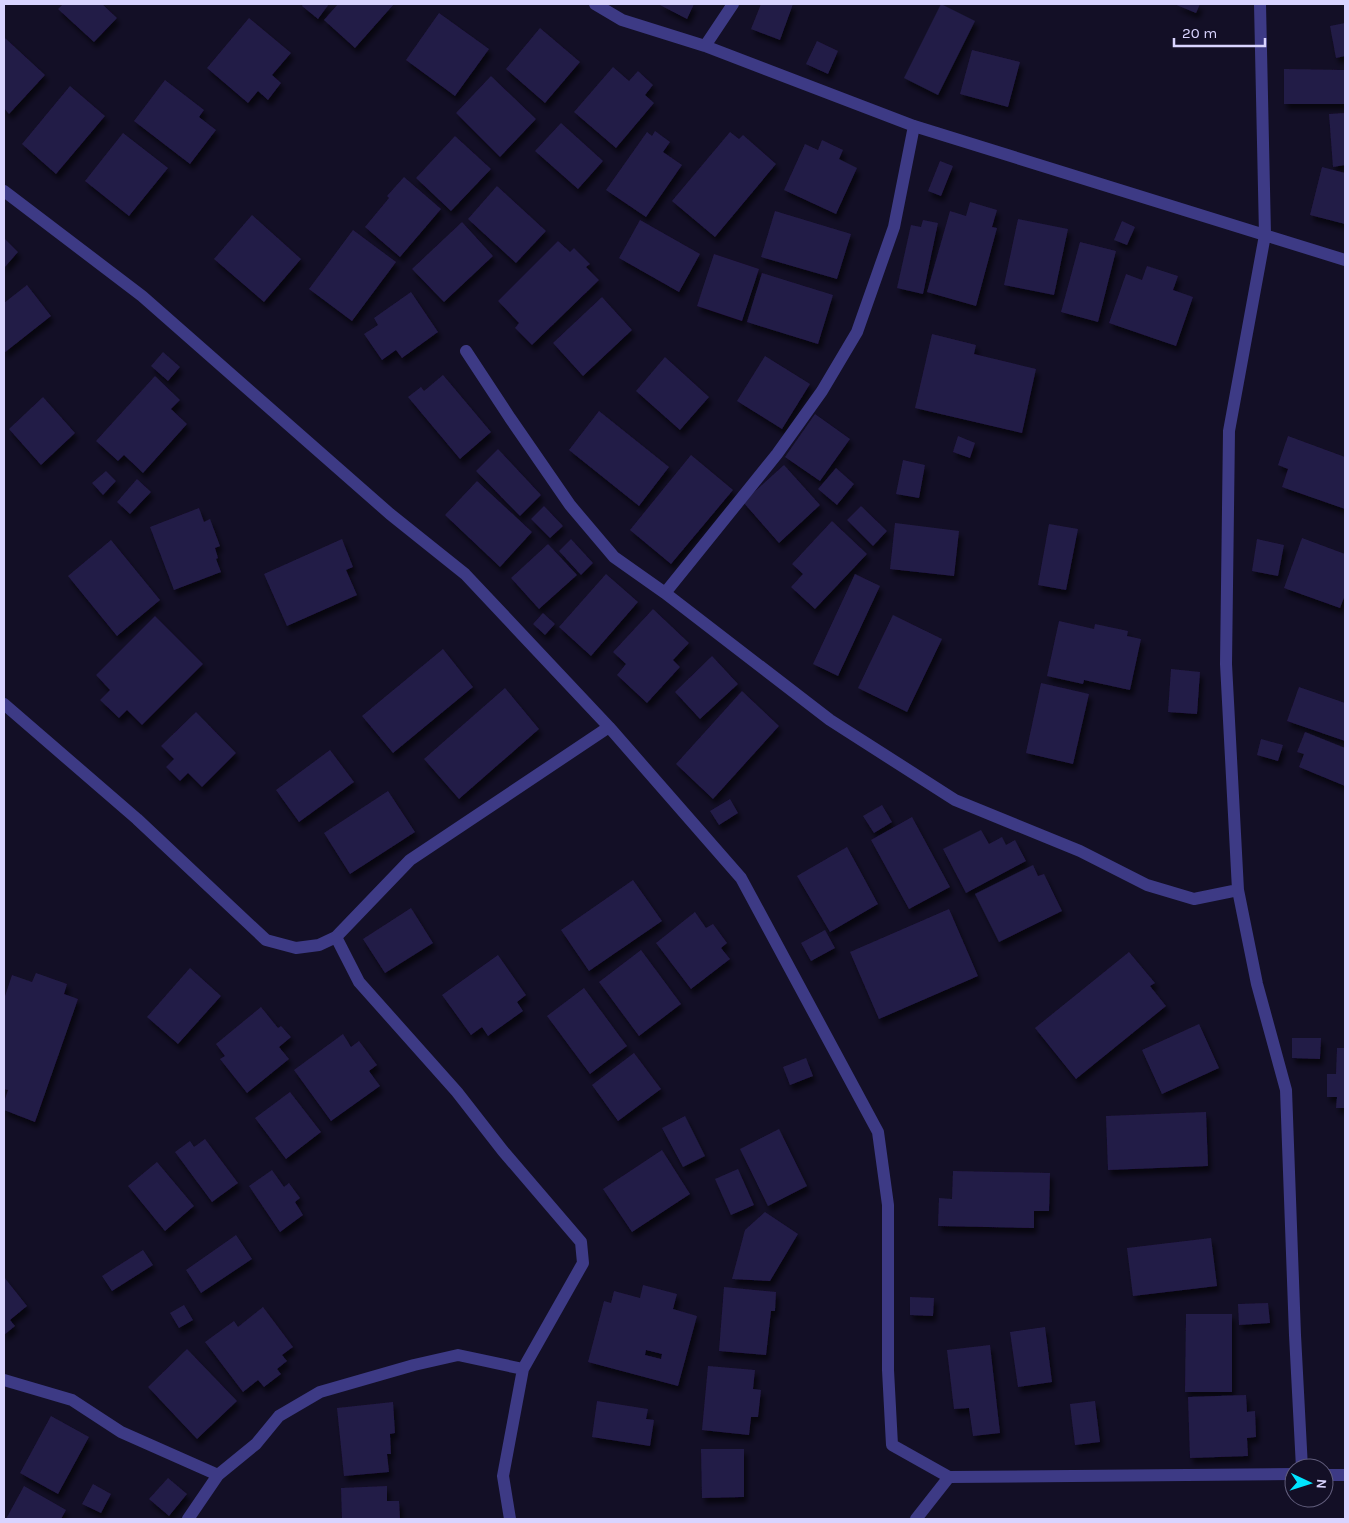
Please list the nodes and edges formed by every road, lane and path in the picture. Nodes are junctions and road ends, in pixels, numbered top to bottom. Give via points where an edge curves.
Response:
1 (595, 4) edge
2 (733, 4) edge
3 (1260, 4) edge
4 (704, 46) junction
5 (914, 126) junction
6 (4, 192) edge
7 (1265, 235) junction
8 (1345, 260) edge
9 (466, 351) dead end
10 (665, 594) junction
11 (4, 704) edge
12 (609, 727) junction
13 (1238, 890) junction
14 (336, 938) junction
15 (524, 1369) junction
16 (4, 1380) edge
17 (1301, 1458) edge
18 (1284, 1474) edge
19 (218, 1475) junction
20 (949, 1477) junction
21 (188, 1519) edge
22 (510, 1519) edge
23 (916, 1519) edge

1 - 4 street via 622,20
2 - 4 street
3 - 7 street
4 - 5 street
5 - 7 street
5 - 10 street via 894,227 857,332 822,391 782,446
6 - 12 street via 142,296 390,514 465,574
7 - 8 street
7 - 13 street via 1229,431 1226,664
9 - 10 street via 570,505 614,557
10 - 13 street via 830,720 955,800 1080,851 1147,885 1194,899
11 - 14 street via 138,818 266,940 296,948 319,945
12 - 14 street via 410,860
12 - 20 street via 742,878 878,1132 888,1205 888,1370 892,1446
13 - 17 street via 1257,984 1286,1090
14 - 15 street via 359,982 458,1092 503,1151 581,1242 583,1263
15 - 19 street via 458,1355 320,1392 279,1416 256,1444
15 - 22 street via 503,1476
16 - 19 street via 72,1400 121,1432
18 - 20 street
19 - 21 street
20 - 23 street

